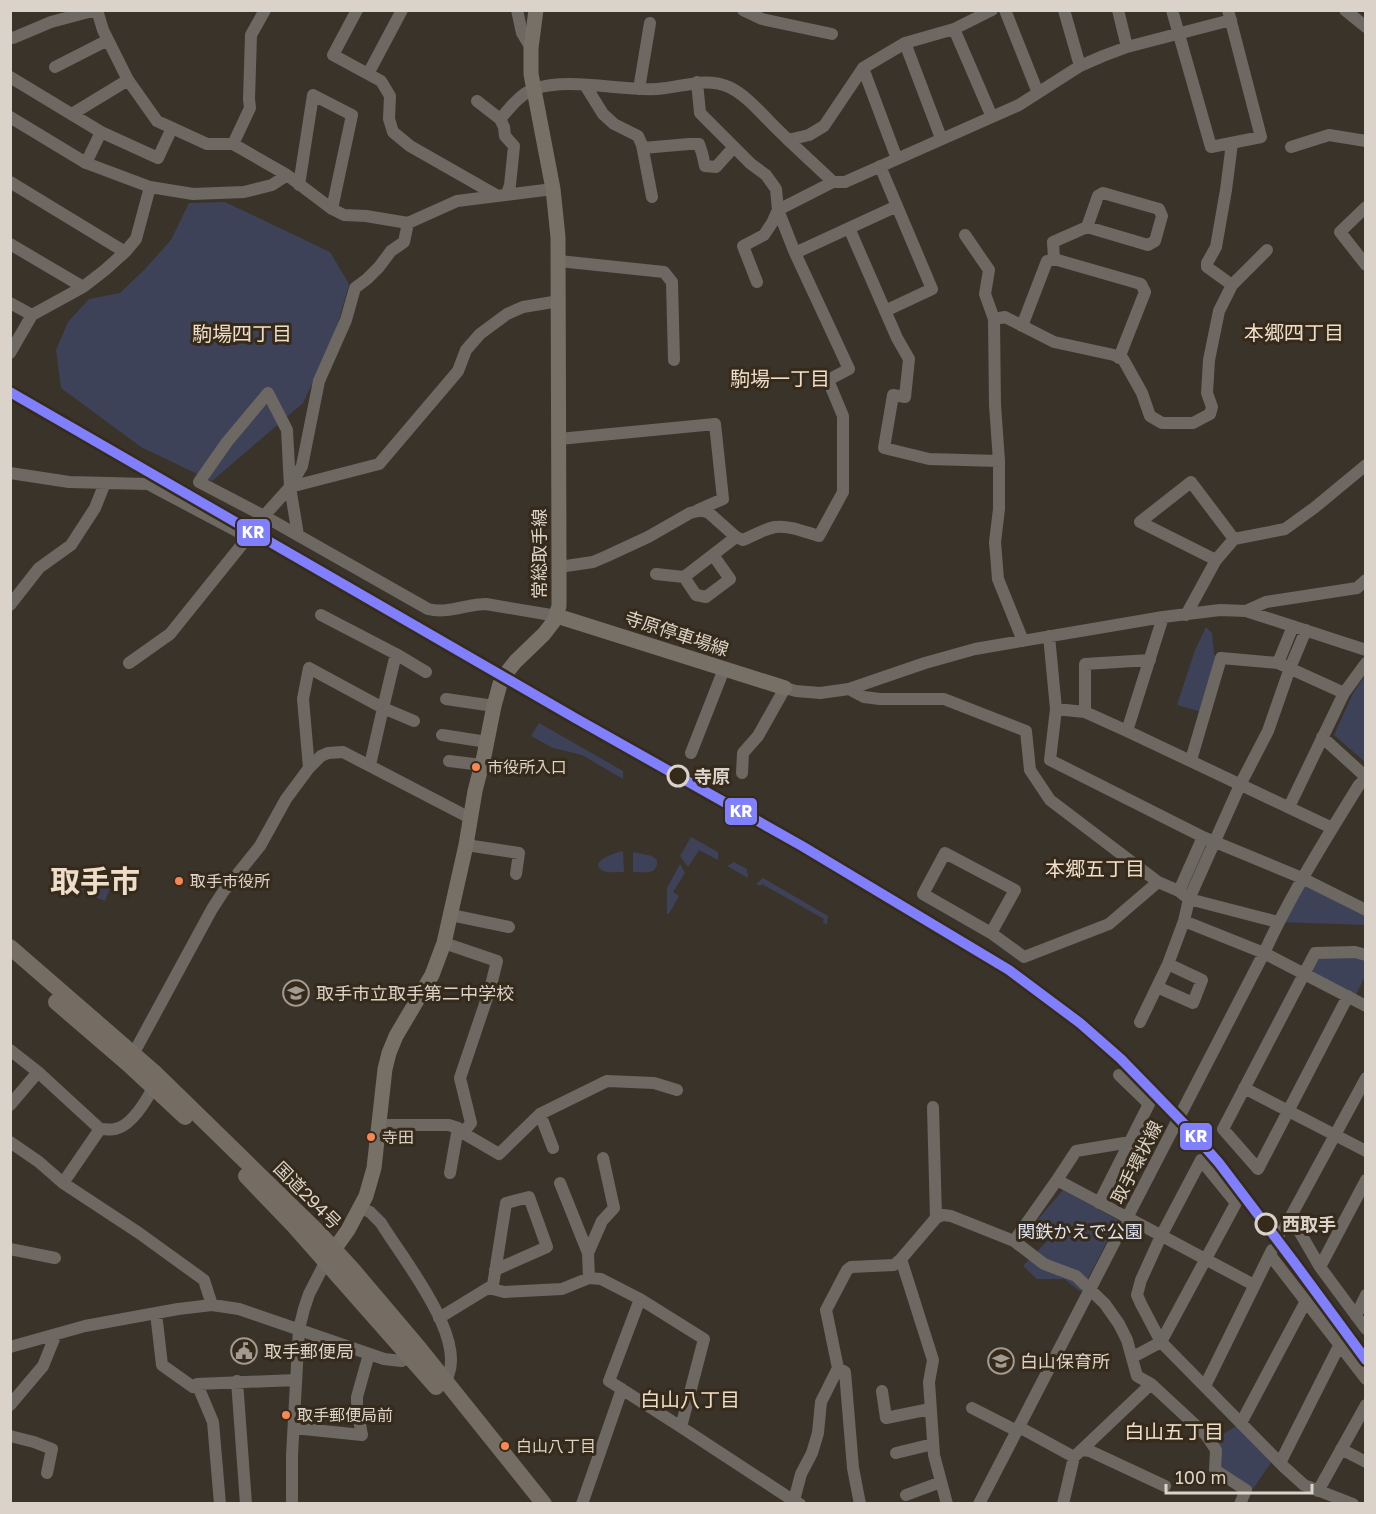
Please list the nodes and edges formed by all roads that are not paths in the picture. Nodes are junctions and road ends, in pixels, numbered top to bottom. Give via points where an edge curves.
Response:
1 (96, 10) edge
2 (265, 10) edge
3 (357, 10) edge
4 (402, 10) edge
5 (517, 10) edge
6 (744, 10) edge
7 (992, 10) edge
8 (1005, 10) edge
9 (1064, 10) edge
10 (1118, 10) edge
11 (1172, 10) edge
12 (1345, 10) edge
13 (537, 11) edge
14 (1229, 15) edge
15 (650, 23) dead end
16 (1365, 27) edge
17 (954, 29) junction
18 (1179, 33) junction
19 (832, 34) dead end
20 (10, 37) edge
21 (108, 40) junction
22 (905, 43) junction
23 (1127, 47) junction
24 (531, 48) junction
25 (1080, 66) junction
26 (55, 67) dead end
27 (862, 68) junction
28 (368, 74) junction
29 (10, 77) edge
30 (128, 80) junction
31 (697, 82) junction
32 (585, 85) junction
33 (534, 89) junction
34 (639, 89) junction
35 (1038, 93) junction
36 (477, 101) dead end
37 (72, 114) junction
38 (10, 117) edge
39 (992, 117) junction
40 (500, 119) junction
41 (172, 128) junction
42 (101, 132) junction
43 (941, 138) junction
44 (788, 140) junction
45 (1365, 141) edge
46 (1232, 143) junction
47 (233, 144) junction
48 (734, 147) junction
49 (1291, 147) dead end
50 (643, 148) junction
51 (897, 159) junction
52 (86, 163) junction
53 (880, 166) junction
54 (287, 175) junction
55 (10, 182) edge
56 (833, 182) junction
57 (299, 185) junction
58 (150, 187) junction
59 (553, 189) junction
60 (502, 195) junction
61 (652, 197) dead end
62 (897, 206) junction
63 (1365, 207) edge
64 (332, 209) junction
65 (778, 210) junction
66 (408, 223) junction
67 (1087, 227) junction
68 (849, 228) junction
69 (965, 235) dead end
70 (10, 244) edge
71 (1267, 250) dead end
72 (125, 252) junction
73 (795, 253) junction
74 (1054, 259) junction
75 (559, 261) junction
76 (1365, 265) edge
77 (757, 282) dead end
78 (1232, 285) junction
79 (83, 286) junction
80 (559, 301) junction
81 (10, 303) edge
82 (885, 311) junction
83 (32, 315) junction
84 (994, 319) junction
85 (1022, 326) junction
86 (10, 353) edge
87 (1119, 358) junction
88 (674, 360) dead end
89 (559, 439) junction
90 (999, 461) junction
91 (1365, 465) edge
92 (10, 473) edge
93 (105, 483) junction
94 (290, 487) junction
95 (698, 510) junction
96 (264, 516) junction
97 (298, 535) junction
98 (248, 537) junction
99 (736, 537) junction
100 (1234, 539) junction
101 (713, 555) junction
102 (1216, 560) junction
103 (560, 567) junction
104 (656, 574) dead end
105 (684, 577) junction
106 (1365, 580) edge
107 (10, 605) edge
108 (1246, 611) junction
109 (321, 615) dead end
110 (1186, 615) junction
111 (557, 616) junction
112 (1163, 617) junction
113 (1293, 626) junction
114 (1306, 630) junction
115 (1048, 636) junction
116 (1023, 641) junction
117 (1365, 650) edge
118 (396, 654) junction
119 (1150, 660) junction
120 (129, 663) dead end
121 (1365, 663) edge
122 (1284, 666) junction
123 (723, 669) junction
124 (426, 672) dead end
125 (785, 688) junction
126 (849, 689) junction
127 (1344, 693) junction
128 (446, 699) dead end
129 (494, 706) junction
130 (383, 708) junction
131 (1056, 709) junction
132 (1085, 712) junction
133 (414, 722) dead end
134 (1127, 731) junction
135 (442, 735) dead end
136 (1322, 737) junction
137 (487, 742) junction
138 (691, 753) dead end
139 (1191, 760) junction
140 (449, 761) dead end
141 (370, 765) junction
142 (482, 765) junction
143 (309, 768) junction
144 (742, 773) dead end
145 (1365, 778) edge
146 (1240, 784) junction
147 (1289, 807) junction
148 (470, 818) junction
149 (1332, 828) junction
150 (1208, 839) junction
151 (466, 845) junction
152 (516, 874) dead end
153 (1302, 878) junction
154 (1158, 882) junction
155 (1184, 895) junction
156 (1365, 910) edge
157 (451, 915) junction
158 (1184, 921) junction
159 (1278, 922) junction
160 (509, 927) dead end
161 (991, 933) junction
162 (444, 943) junction
163 (10, 947) edge
164 (1264, 953) junction
165 (1365, 955) edge
166 (10, 962) edge
167 (1168, 963) junction
168 (1304, 973) junction
169 (1157, 987) junction
170 (1348, 996) junction
171 (1365, 1006) edge
172 (1140, 1022) dead end
173 (10, 1050) edge
174 (131, 1059) junction
175 (38, 1072) junction
176 (1119, 1075) dead end
177 (1365, 1078) edge
178 (153, 1088) junction
179 (1244, 1088) junction
180 (677, 1090) dead end
181 (10, 1105) edge
182 (933, 1107) dead end
183 (1289, 1111) junction
184 (540, 1114) junction
185 (379, 1125) junction
186 (100, 1129) junction
187 (460, 1131) junction
188 (1334, 1135) junction
189 (10, 1142) edge
190 (1130, 1142) junction
191 (553, 1148) dead end
192 (1365, 1151) edge
193 (603, 1158) dead end
194 (450, 1173) dead end
195 (1058, 1180) junction
196 (1365, 1180) edge
197 (63, 1183) junction
198 (560, 1183) dead end
199 (1099, 1203) junction
200 (361, 1208) junction
201 (936, 1218) junction
202 (1127, 1218) junction
203 (1161, 1236) junction
204 (1014, 1241) junction
205 (10, 1249) edge
206 (588, 1253) junction
207 (330, 1255) junction
208 (56, 1258) dead end
209 (902, 1259) junction
210 (1206, 1259) junction
211 (1320, 1267) junction
212 (495, 1270) junction
213 (590, 1278) junction
214 (1254, 1285) junction
215 (489, 1287) junction
216 (1090, 1290) junction
217 (1365, 1295) edge
218 (640, 1299) junction
219 (1305, 1301) junction
220 (212, 1305) junction
221 (156, 1312) junction
222 (1356, 1316) junction
223 (439, 1318) junction
224 (299, 1329) junction
225 (1365, 1329) edge
226 (56, 1334) junction
227 (1161, 1341) junction
228 (1340, 1344) junction
229 (10, 1347) edge
230 (369, 1354) junction
231 (410, 1357) junction
232 (1133, 1357) junction
233 (838, 1368) junction
234 (1365, 1379) edge
235 (296, 1380) junction
236 (237, 1382) junction
237 (1151, 1384) junction
238 (441, 1385) junction
239 (1204, 1386) junction
240 (199, 1388) junction
241 (622, 1389) junction
242 (882, 1391) dead end
243 (10, 1405) edge
244 (1365, 1405) edge
245 (972, 1408) dead end
246 (930, 1409) junction
247 (1241, 1423) junction
248 (681, 1427) junction
249 (294, 1428) junction
250 (1018, 1429) junction
251 (10, 1436) edge
252 (933, 1444) junction
253 (1341, 1449) junction
254 (896, 1453) dead end
255 (1078, 1453) junction
256 (1365, 1462) edge
257 (1280, 1463) junction
258 (47, 1473) dead end
259 (941, 1482) junction
260 (1165, 1486) dead end
261 (1318, 1491) junction
262 (906, 1495) dead end
263 (220, 1503) edge
264 (246, 1503) edge
265 (292, 1503) edge
266 (531, 1503) edge
267 (544, 1503) edge
268 (582, 1503) edge
269 (796, 1503) edge
270 (860, 1503) edge
271 (947, 1503) edge
272 (979, 1503) edge
273 (1063, 1503) edge
274 (1240, 1503) edge
275 (1353, 1503) edge

1 - 20 street
1 - 21 street
2 - 47 street via 251,35 250,108
3 - 28 street via 333,55
4 - 28 street
5 - 24 street via 522,33
6 - 19 street via 762,19
7 - 17 street
8 - 35 street
9 - 25 street
10 - 23 street
11 - 18 street
12 - 16 street
13 - 24 main road, 常総取手線
14 - 18 street
14 - 46 street via 1261,137
15 - 34 street
17 - 22 street
17 - 39 street
18 - 23 street
18 - 46 street via 1211,147
21 - 26 street
21 - 30 street
22 - 27 street
22 - 43 street
23 - 25 street
24 - 33 main road, 常総取手線
25 - 35 street
27 - 44 street via 824,126
27 - 51 street
28 - 60 street via 381,81 390,96 393,132 410,146
29 - 37 street
30 - 37 street
30 - 41 street via 157,122
31 - 34 street
31 - 44 street via 730,87
31 - 48 street via 700,113
32 - 33 street via 557,84
32 - 34 street
32 - 50 street via 603,114 638,136
33 - 40 street
33 - 59 main road, 常総取手線
35 - 39 street
36 - 40 street
37 - 42 street
38 - 52 street
39 - 43 street
40 - 60 street via 505,136 514,146 510,185
41 - 42 street via 158,158
41 - 47 street via 207,144
42 - 52 street
43 - 51 street
44 - 56 street
45 - 49 street via 1329,135
46 - 78 street via 1216,247 1207,263 1207,267
47 - 54 street
48 - 50 street via 716,167 705,166 699,144
48 - 65 street via 776,189
50 - 61 street
51 - 53 street
52 - 58 street
53 - 56 street via 845,182
53 - 62 street
54 - 57 street
54 - 58 street via 272,185 244,192 193,194
55 - 72 street
56 - 65 street
57 - 64 street
57 - 64 street via 313,95 352,115
58 - 72 street via 136,239
59 - 60 street
59 - 75 main road, 常総取手線
60 - 66 street via 457,201
62 - 68 street
62 - 82 street via 932,289
63 - 76 street via 1340,232
64 - 66 street via 344,215
65 - 73 street
65 - 77 street via 764,235 743,246
66 - 94 street via 404,242 355,288 346,320 319,381 302,466
67 - 67 street via 1148,245 1155,241 1162,216 1159,209 1103,193 1098,196
67 - 74 street via 1053,242
68 - 73 street
68 - 82 street
69 - 84 street via 989,270 985,294
70 - 79 street
71 - 78 street
72 - 79 street
73 - 99 street via 849,369 828,380 843,416 843,492 819,536 773,527 742,540
74 - 85 street via 1047,261
74 - 87 street via 1141,284 1145,292
75 - 80 main road, 常総取手線
75 - 88 street via 664,272 672,282
78 - 87 street via 1219,311 1209,360 1209,414 1193,423 1162,423 1150,416 1142,393
79 - 83 street
80 - 89 main road, 常総取手線
80 - 94 street via 523,307 480,334 466,350 458,371 379,464
81 - 83 street
82 - 90 street via 909,359 905,397 893,395 884,448 929,459
83 - 86 street
84 - 85 street via 1005,317
84 - 90 street
85 - 87 street via 1054,342
89 - 95 street via 715,424 723,499
89 - 103 main road, 常総取手線
90 - 116 street via 995,542 998,579
91 - 100 street via 1285,529
92 - 93 street via 69,483
93 - 98 street via 148,484
93 - 107 street via 95,508 71,545 39,568
94 - 96 street
94 - 96 street via 287,430 268,393 200,482
94 - 97 street
95 - 99 street via 709,513
95 - 103 street via 593,562
96 - 97 street
96 - 98 street
97 - 111 street via 429,609 486,604
98 - 120 street via 170,634
99 - 101 street
100 - 102 street
100 - 102 street via 1191,483 1140,522
101 - 105 street
101 - 105 street via 730,579 706,597 696,595
102 - 110 street
103 - 111 main road, 常総取手線
104 - 105 street
106 - 108 street via 1357,588 1266,602
108 - 110 street
108 - 113 street
109 - 118 street
110 - 112 street
111 - 123 main road, 寺原停車場線
111 - 129 main road, 常総取手線 via 508,670
112 - 115 street
112 - 119 street
113 - 114 street
113 - 122 street
114 - 117 street
114 - 122 street
115 - 116 street
115 - 131 street
116 - 126 street via 948,656
118 - 124 street
118 - 130 street
119 - 132 street via 1085,664
119 - 134 street
121 - 127 street
122 - 127 street
122 - 139 street via 1221,658
122 - 146 street via 1268,730
123 - 125 main road, 寺原停車場線
123 - 138 street
125 - 126 street via 820,693
125 - 144 street via 744,753
126 - 154 street via 864,697 880,699 944,699 1026,731 1030,770 1050,800
127 - 136 street
128 - 129 street
129 - 137 main road, 常総取手線
130 - 133 street
130 - 141 street
130 - 143 street via 309,668 303,699
131 - 132 street
131 - 150 street via 1050,760
132 - 134 street
134 - 139 street
135 - 137 street
136 - 145 street
136 - 147 street
137 - 142 main road, 常総取手線
139 - 146 street
140 - 142 street
141 - 143 street via 336,751 321,756
141 - 148 street
142 - 148 main road, 常総取手線
143 - 174 street via 260,846 212,909
145 - 149 street, 取手環状線
146 - 147 street
146 - 150 street
147 - 149 street
148 - 151 main road, 常総取手線
149 - 153 street, 取手環状線
150 - 153 street
150 - 155 street
151 - 152 street via 519,853
151 - 157 main road, 常総取手線
153 - 156 street
153 - 159 street, 取手環状線
154 - 155 street
154 - 161 street via 1109,924 1024,957
155 - 158 street
155 - 159 street
157 - 160 street
157 - 162 main road, 常総取手線
158 - 164 street
158 - 167 street
159 - 164 street, 取手環状線
161 - 161 street via 923,894 945,853 1015,890
162 - 185 main road, 常総取手線 via 432,975 389,1053
162 - 187 street via 497,961 460,1078 471,1123
163 - 174 highway, 国道294号
164 - 168 street
164 - 202 street, 取手環状線
165 - 168 street via 1315,953
166 - 174 highway, 国道294号
167 - 169 street
167 - 169 street via 1202,980 1193,1003
168 - 170 street
168 - 179 street
169 - 172 street
170 - 171 street
170 - 183 street
173 - 175 street
174 - 178 highway, 国道294号
174 - 207 highway, 国道294号 via 218,1133
175 - 181 street
175 - 186 street
176 - 190 street via 1149,1104
177 - 188 street
178 - 186 street via 127,1123 115,1129
178 - 207 highway, 国道294号 via 223,1152 294,1226
179 - 183 street
179 - 183 street via 1223,1129 1258,1169
180 - 184 street via 654,1083 607,1081
182 - 201 street
183 - 188 street
184 - 187 street via 499,1154
184 - 191 street
185 - 187 street via 449,1125
185 - 200 main road, 常総取手線 via 374,1168
186 - 197 street
187 - 194 street
188 - 192 street
188 - 211 street via 1282,1228
189 - 197 street
190 - 195 street via 1076,1151
190 - 199 street
193 - 206 street via 614,1208 602,1221
195 - 199 street
195 - 204 street
196 - 211 street
197 - 220 street via 204,1280
198 - 206 street
199 - 202 street
200 - 207 main road, 常総取手線
200 - 223 street via 381,1223
201 - 204 street via 951,1216
201 - 209 street
202 - 203 street
202 - 216 street, 取手環状線
203 - 210 street
203 - 210 street via 1201,1160 1236,1203
203 - 227 street via 1137,1295
204 - 216 street via 1044,1264 1076,1276
205 - 208 street
206 - 213 street
207 - 224 street via 309,1294
207 - 231 highway, 国道294号
207 - 238 highway, 国道294号
209 - 233 street via 894,1265 847,1270 826,1310
209 - 246 street via 933,1360 928,1382
210 - 214 street
210 - 227 street
211 - 222 street
212 - 212 street via 506,1203 529,1197 547,1247
212 - 215 street via 493,1285
213 - 215 street via 562,1289 504,1292
213 - 218 street via 601,1279
214 - 219 street via 1271,1252
214 - 239 street
215 - 223 street
216 - 232 street via 1119,1324
216 - 250 street, 取手環状線
217 - 222 street
218 - 241 street via 609,1381
218 - 248 street via 704,1339
219 - 228 street
219 - 247 street
220 - 221 street
220 - 224 street via 238,1309
221 - 226 street
221 - 240 street via 162,1365
222 - 225 street
223 - 238 street via 452,1360 449,1376
224 - 230 street
224 - 235 street
226 - 229 street
226 - 243 street via 43,1366
227 - 232 street
227 - 239 street
228 - 234 street
228 - 257 street
230 - 231 street via 392,1361
230 - 249 street via 357,1397 362,1435
231 - 238 highway, 国道294号
232 - 237 street via 1137,1376
233 - 269 street via 822,1402 818,1433 801,1474
233 - 270 street via 845,1372
235 - 236 street
235 - 249 street
236 - 240 street via 197,1384
236 - 264 street
237 - 255 street
237 - 274 street via 1206,1435 1216,1450 1215,1470 1246,1490
238 - 266 highway, 国道294号
238 - 267 highway, 国道294号
239 - 247 street
240 - 263 street via 213,1422
241 - 248 street
241 - 268 street
242 - 246 street via 886,1419
244 - 253 street
245 - 250 street
246 - 252 street
247 - 257 street
248 - 269 street
249 - 265 street
250 - 255 street
250 - 272 street, 取手環状線
251 - 258 street via 52,1449
252 - 254 street
252 - 259 street
253 - 256 street
253 - 261 street
255 - 260 street via 1090,1451
255 - 273 street
257 - 261 street via 1304,1485
259 - 262 street
259 - 271 street
261 - 275 street

